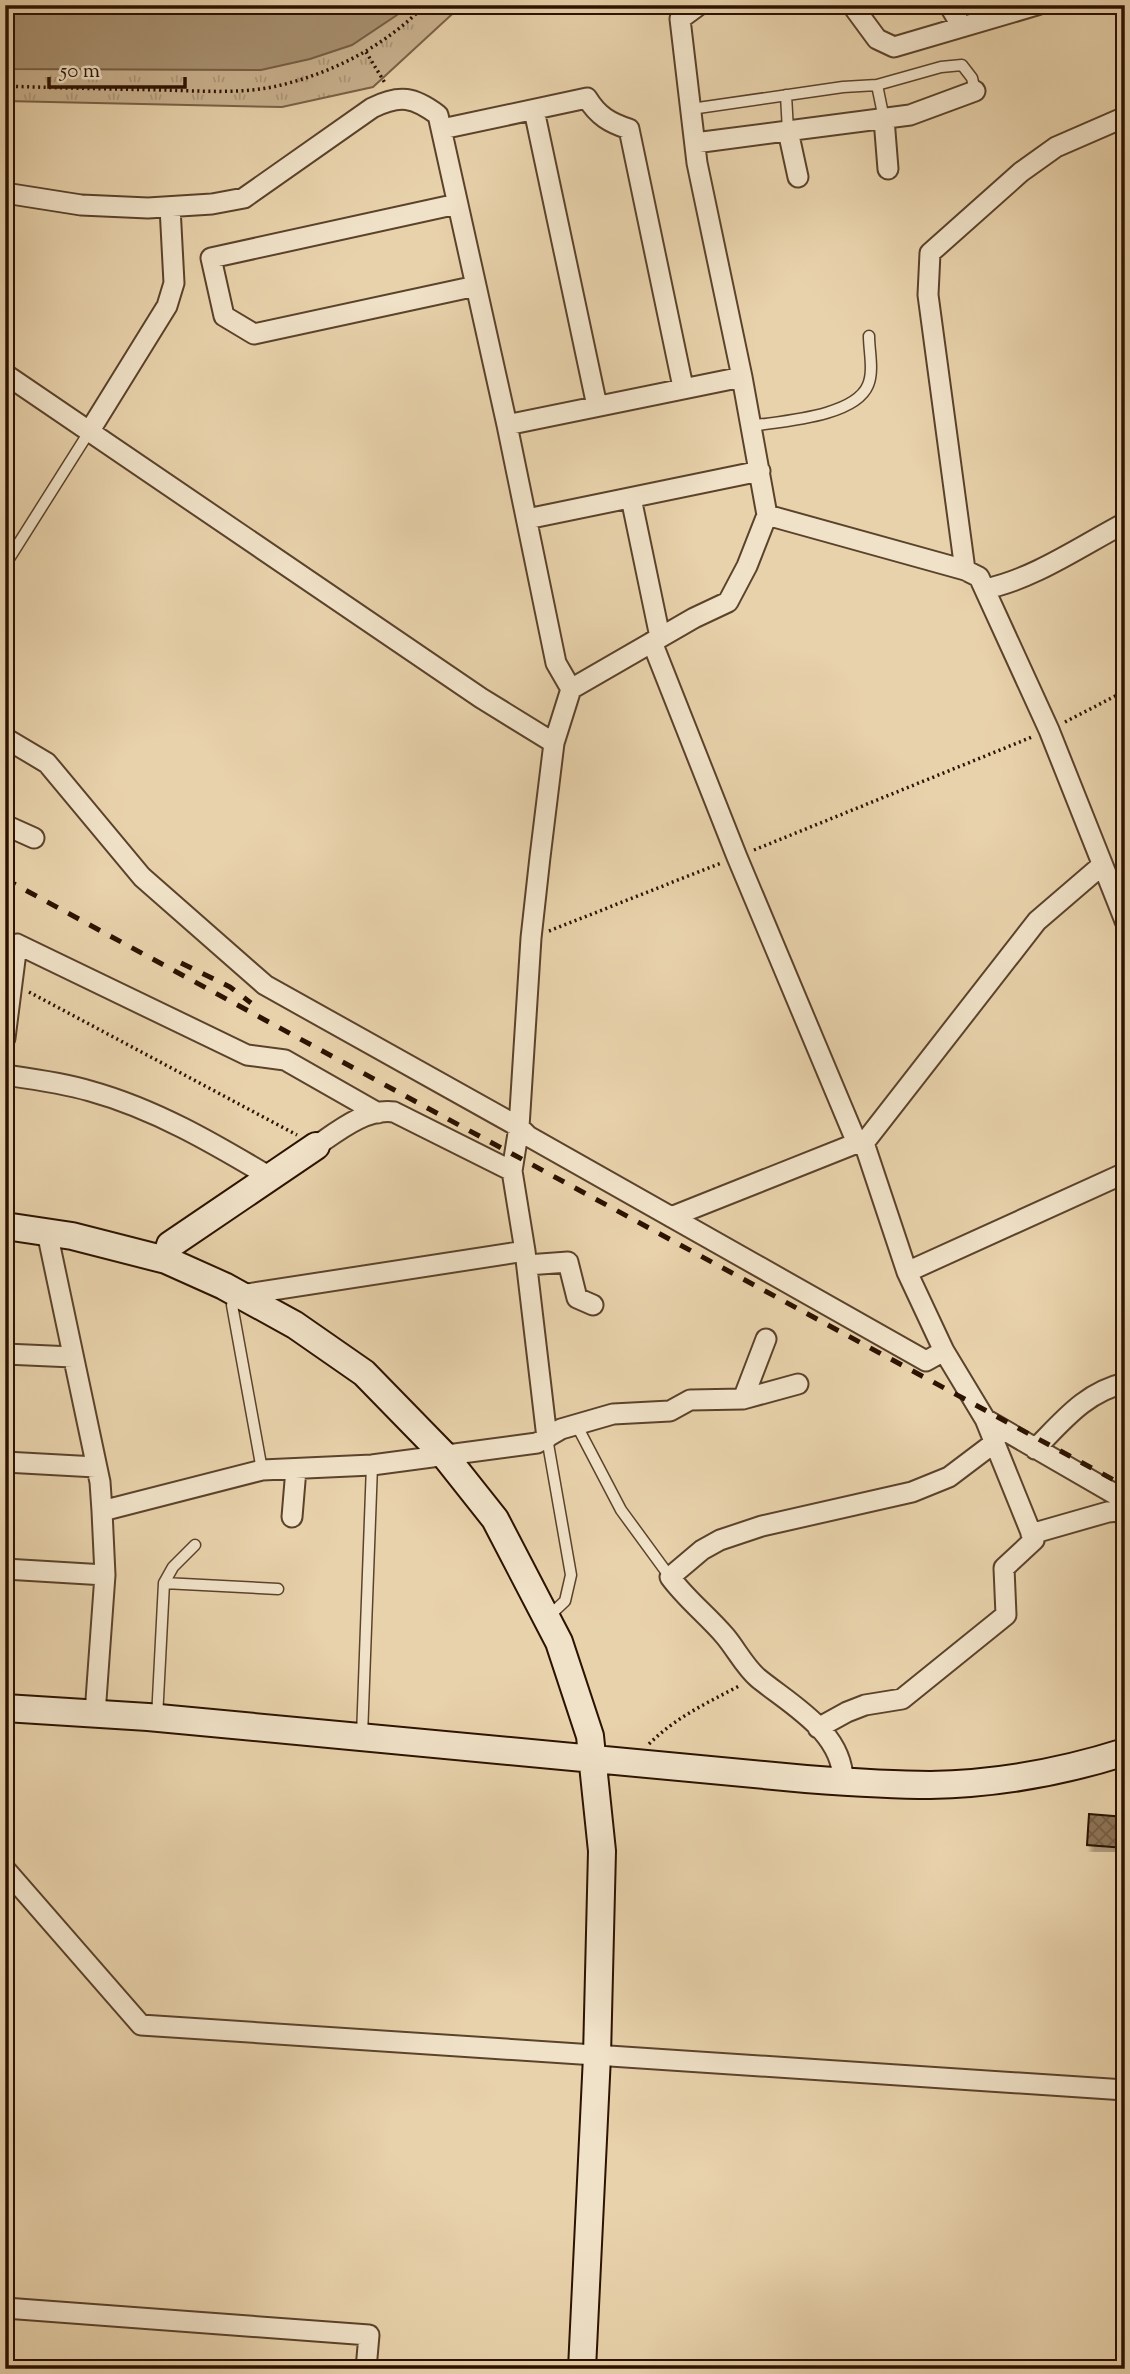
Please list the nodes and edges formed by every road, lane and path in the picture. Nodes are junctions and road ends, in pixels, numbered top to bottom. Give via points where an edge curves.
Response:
1 (425, 5) edge
2 (699, 5) edge
3 (852, 5) edge
4 (949, 5) edge
5 (1037, 5) edge
6 (962, 27) junction
7 (366, 52) junction
8 (877, 85) junction
9 (5, 86) edge
10 (975, 91) joint
11 (786, 95) junction
12 (394, 100) junction
13 (691, 109) junction
14 (534, 110) junction
15 (1125, 117) edge
16 (884, 119) junction
17 (442, 129) junction
18 (788, 131) junction
19 (695, 143) junction
20 (888, 169) dead end
21 (798, 177) dead end
22 (5, 193) edge
23 (457, 204) junction
24 (170, 207) junction
25 (476, 286) junction
26 (869, 336) dead end
27 (5, 374) edge
28 (741, 377) junction
29 (683, 387) junction
30 (597, 406) junction
31 (507, 425) junction
32 (751, 426) junction
33 (89, 432) junction
34 (760, 471) junction
35 (631, 498) junction
36 (767, 515) junction
37 (527, 519) junction
38 (1125, 523) edge
39 (5, 565) edge
40 (965, 569) junction
41 (985, 589) junction
42 (656, 639) junction
43 (571, 689) junction
44 (1125, 691) edge
45 (1049, 730) junction
46 (5, 738) edge
47 (554, 743) junction
48 (5, 825) edge
49 (34, 838) dead end
50 (737, 857) junction
51 (1101, 866) junction
52 (1125, 921) edge
53 (531, 938) junction
54 (29, 992) dead end
55 (5, 1038) edge
56 (5, 1075) edge
57 (378, 1112) junction
58 (519, 1127) junction
59 (861, 1143) junction
60 (316, 1146) junction
61 (512, 1171) junction
62 (1125, 1173) edge
63 (270, 1177) junction
64 (671, 1217) junction
65 (5, 1227) edge
66 (47, 1232) junction
67 (526, 1258) junction
68 (166, 1260) junction
69 (907, 1272) junction
70 (241, 1295) junction
71 (593, 1306) dead end
72 (766, 1339) dead end
73 (944, 1351) junction
74 (5, 1354) edge
75 (73, 1357) junction
76 (1125, 1383) edge
77 (798, 1384) dead end
78 (743, 1399) junction
79 (985, 1419) junction
80 (576, 1424) junction
81 (547, 1438) junction
82 (994, 1443) junction
83 (1035, 1449) junction
84 (445, 1456) junction
85 (5, 1462) edge
86 (372, 1465) junction
87 (96, 1467) junction
88 (296, 1469) junction
89 (262, 1470) junction
90 (1124, 1509) edge
91 (102, 1511) junction
92 (292, 1517) dead end
93 (1031, 1534) junction
94 (195, 1545) dead end
95 (5, 1569) edge
96 (105, 1575) junction
97 (670, 1577) junction
98 (164, 1583) junction
99 (278, 1590) dead end
100 (547, 1618) junction
101 (757, 1677) junction
102 (5, 1708) edge
103 (95, 1714) junction
104 (157, 1718) junction
105 (817, 1728) junction
106 (362, 1737) junction
107 (1125, 1752) edge
108 (594, 1757) junction
109 (646, 1763) junction
110 (843, 1781) junction
111 (5, 1869) edge
112 (597, 2056) junction
113 (1125, 2090) edge
114 (5, 2308) edge
115 (366, 2369) edge
116 (582, 2369) edge

1 - 7 path
2 - 13 street via 680,19
3 - 6 street via 877,40 894,47
4 - 6 street
5 - 6 street
7 - 9 path via 276,86 217,91
7 - 12 path
8 - 10 lane via 962,65
8 - 11 lane
8 - 16 lane
10 - 16 street via 910,116
11 - 13 lane
11 - 18 lane
12 - 17 street via 408,98 428,107 438,116
12 - 24 street via 372,108 244,198
13 - 19 street
14 - 17 street
14 - 29 street via 587,98 611,123 629,129
14 - 30 street
15 - 40 street via 1047,153 930,253 928,295
16 - 18 street
16 - 20 street
17 - 23 street
18 - 19 street
18 - 21 street
19 - 28 street
22 - 24 street via 81,205
23 - 25 street
23 - 25 street via 211,258 224,316 254,334
24 - 33 street via 174,282 167,306
25 - 31 street
26 - 32 lane via 869,383 863,394 825,414
27 - 33 street
28 - 29 street
28 - 32 street
29 - 30 street
30 - 31 street
31 - 37 street
32 - 34 street
33 - 39 lane
33 - 47 street
34 - 35 street
34 - 36 street
35 - 37 street
35 - 42 street
36 - 40 street
36 - 42 street via 728,602
37 - 43 street via 556,663
38 - 41 street via 1030,573
40 - 41 street via 979,577
41 - 45 street
42 - 43 street
42 - 50 street
43 - 47 street
44 - 45 path
45 - 50 path
45 - 51 street
46 - 58 street via 47,763 142,877 265,985
47 - 53 street
48 - 49 street
50 - 53 path
50 - 59 street
51 - 52 street
51 - 59 street via 1037,921
53 - 58 street
54 - 60 path
55 - 57 street via 18,944 247,1055 285,1060
56 - 63 street via 90,1091 146,1111
57 - 60 street via 353,1121
57 - 61 street via 394,1112
58 - 61 street
58 - 64 street
59 - 64 street
59 - 69 street
60 - 63 street
61 - 67 street
62 - 69 street
63 - 68 street via 170,1245
64 - 73 street via 926,1361
65 - 66 street
66 - 68 street
66 - 75 street
67 - 70 street
67 - 71 street via 568,1262 577,1298
67 - 81 street
68 - 70 street
69 - 73 street
70 - 84 street via 295,1325 364,1373
70 - 89 lane via 232,1306
72 - 78 street
73 - 79 street
74 - 75 street
75 - 87 street
76 - 83 street via 1070,1411
77 - 78 street
78 - 80 street via 690,1399 670,1411 613,1414
79 - 82 street
79 - 83 street
80 - 81 street
80 - 97 lane via 621,1510
81 - 84 street
81 - 100 lane via 570,1575 565,1601
82 - 93 street
82 - 97 street via 949,1477 912,1492 720,1540
83 - 90 street
84 - 86 street
84 - 100 street via 495,1519
85 - 87 street
86 - 88 street
86 - 106 lane
87 - 91 street
88 - 89 street
88 - 92 street
89 - 91 street
90 - 93 street
91 - 96 street
93 - 105 street via 1034,1540 1004,1568 1006,1615 902,1699 865,1705
94 - 98 lane
95 - 96 street
96 - 103 street
97 - 101 street
98 - 99 lane
98 - 104 lane
100 - 108 street via 559,1642
101 - 105 street
101 - 109 path via 667,1726 649,1744
102 - 103 street
103 - 104 street
104 - 106 street
105 - 110 street via 831,1742
106 - 108 street
107 - 110 street via 1004,1779 933,1784
108 - 109 street
108 - 112 street via 602,1851
109 - 110 street
111 - 112 street via 141,2025
112 - 113 street
112 - 116 street
114 - 115 street via 369,2335

